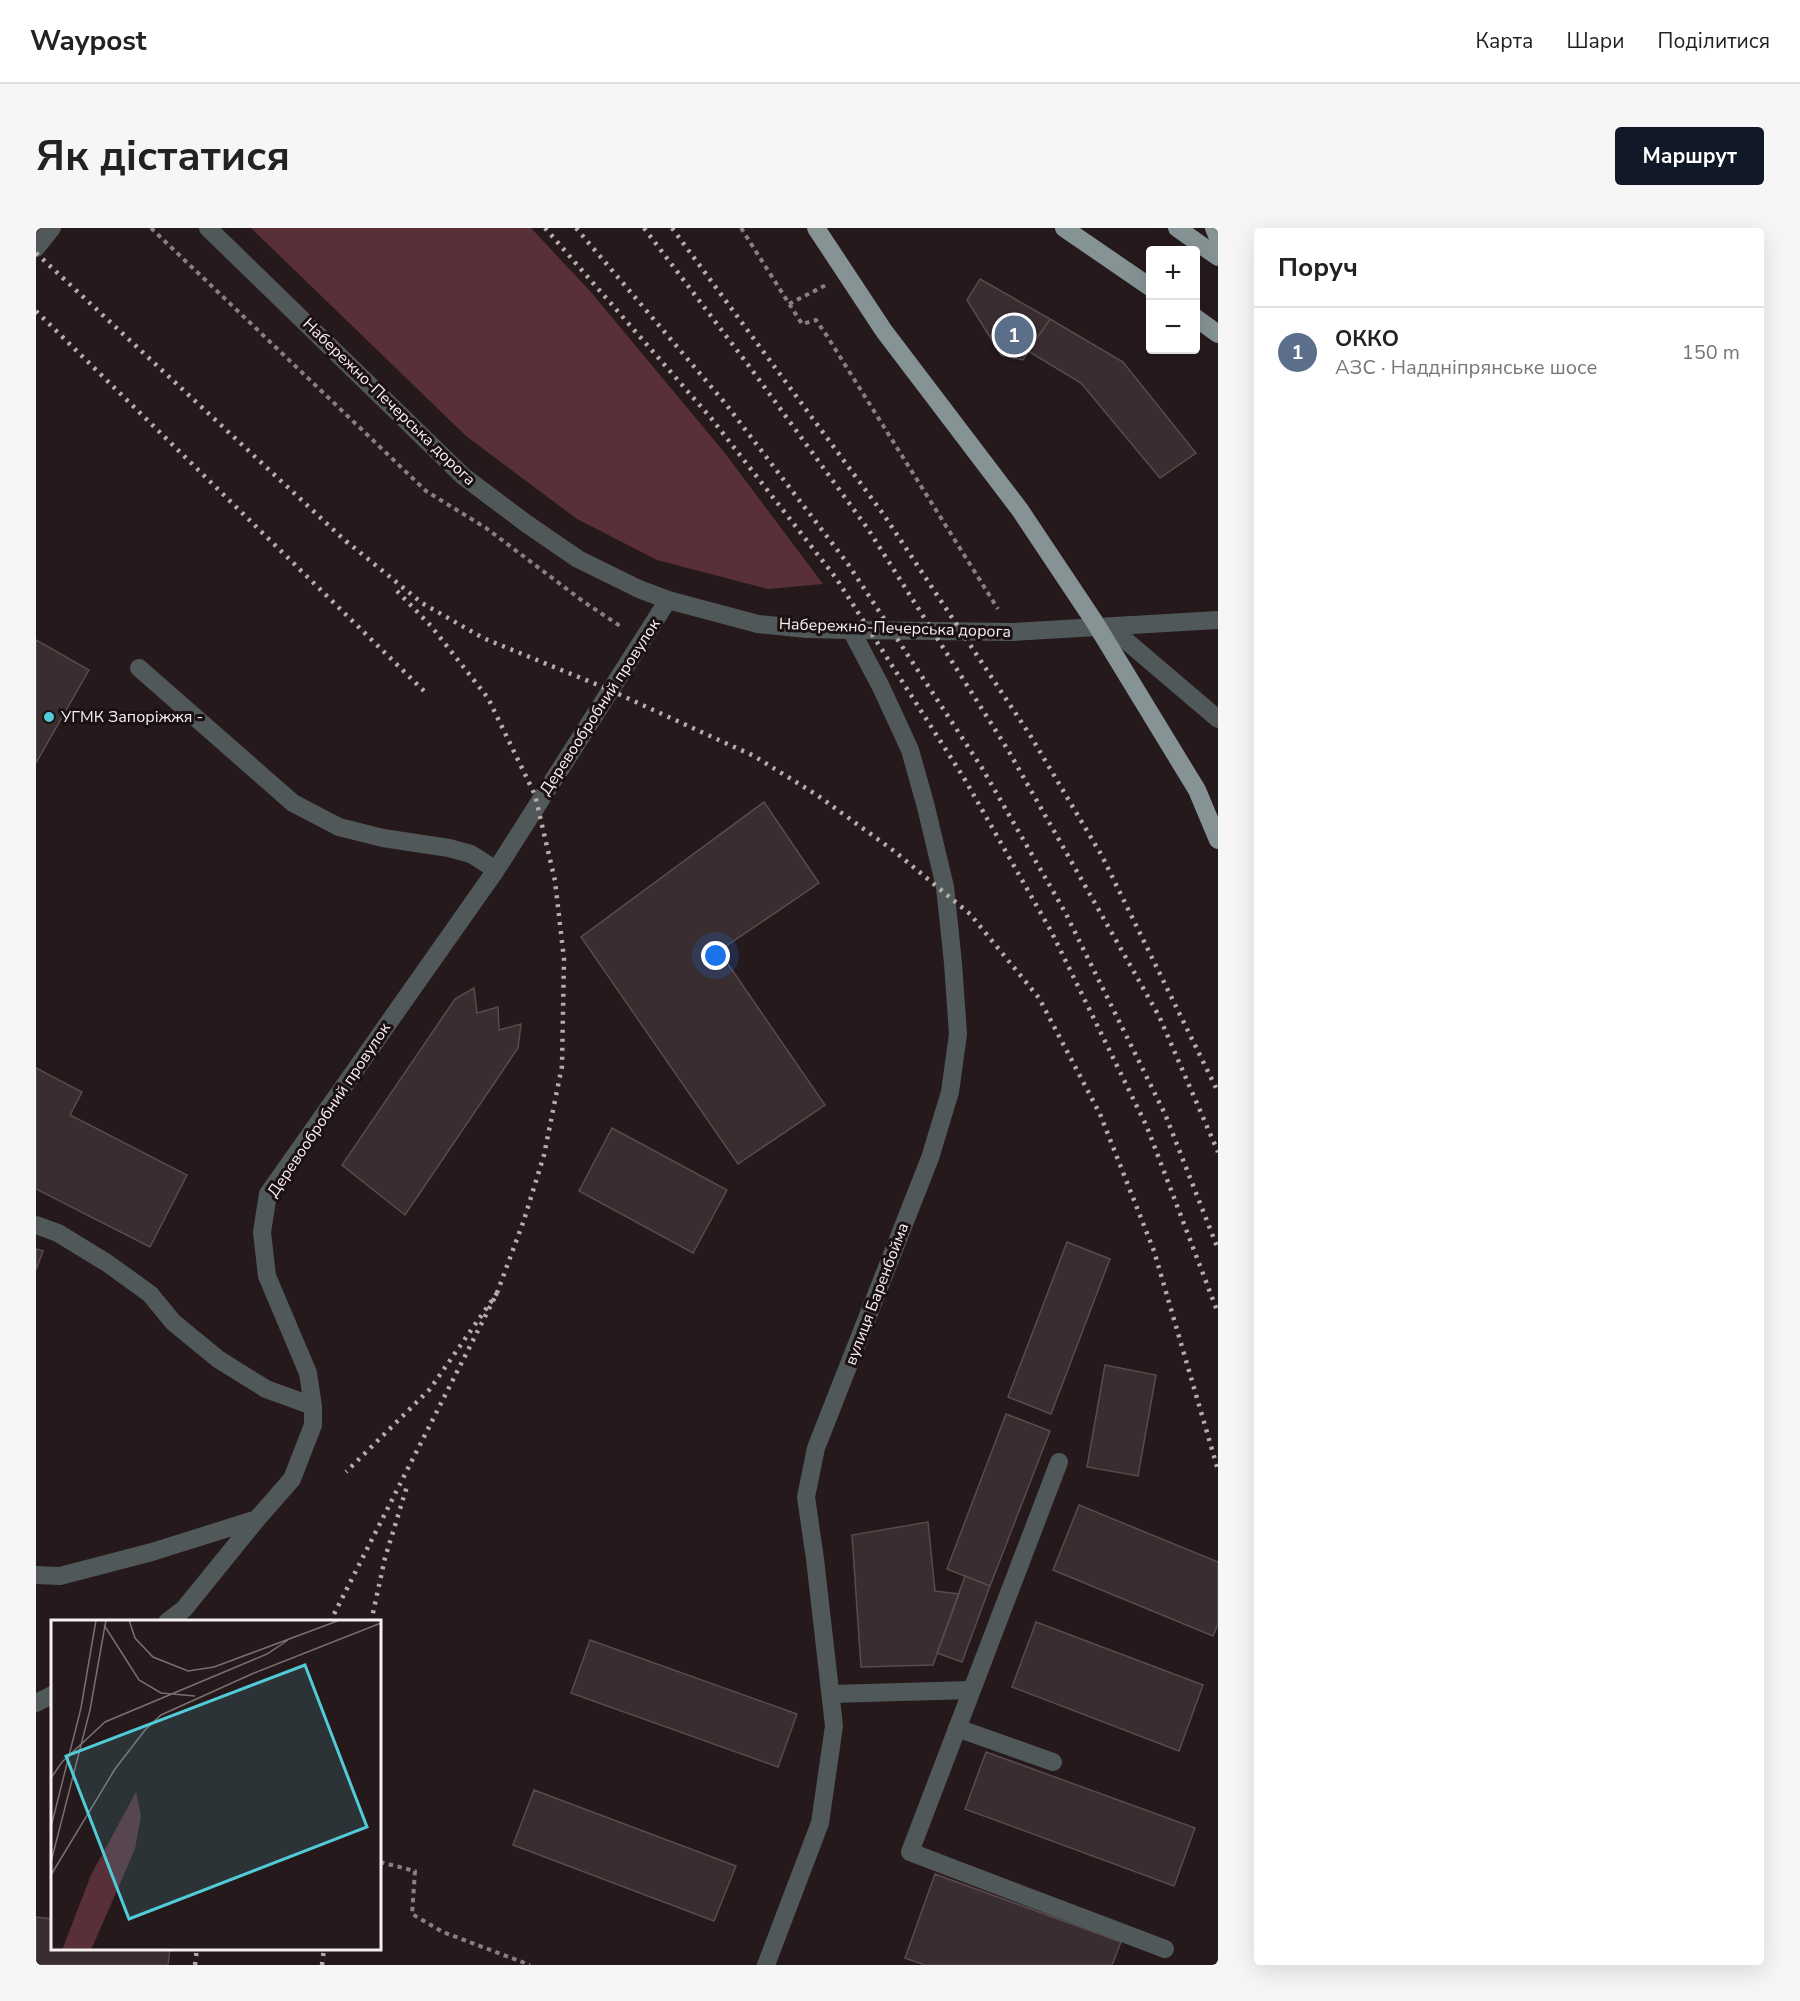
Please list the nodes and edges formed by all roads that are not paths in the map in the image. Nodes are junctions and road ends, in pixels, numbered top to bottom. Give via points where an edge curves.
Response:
1 (52, 228) edge
2 (208, 228) edge
3 (816, 228) edge
4 (1064, 228) edge
5 (1177, 228) edge
6 (1214, 228) edge
7 (1218, 238) edge
8 (36, 248) edge
9 (1218, 257) edge
10 (1146, 284) edge
11 (1200, 321) edge
12 (1218, 334) edge
13 (668, 600) junction
14 (1218, 620) edge
15 (1110, 627) junction
16 (851, 630) junction
17 (139, 668) dead end
18 (1218, 719) edge
19 (1218, 840) edge
20 (496, 870) junction
21 (36, 1225) edge
22 (313, 1406) junction
23 (1059, 1462) dead end
24 (257, 1519) junction
25 (36, 1575) edge
26 (170, 1620) edge
27 (972, 1690) junction
28 (831, 1694) junction
29 (51, 1696) edge
30 (36, 1703) edge
31 (957, 1728) junction
32 (1053, 1762) dead end
33 (1165, 1949) dead end
34 (766, 1965) edge

1 - 8 street
2 - 13 street, Набережно-Печерська дорога via 463,476 578,559
3 - 19 main road, bridge via 884,331 1020,510 1094,621 1197,790
4 - 10 main road
5 - 9 main road
6 - 7 main road
11 - 12 main road
13 - 16 street, Набережно-Печерська дорога via 758,624
13 - 20 street, Деревообробний провулок
14 - 15 street, Набережно-Печерська дорога
15 - 16 street, Набережно-Печерська дорога via 1012,632
15 - 18 street
16 - 28 street, вулиця Баренбойма via 910,750 926,807 945,887 958,1034 950,1092 930,1158 816,1448 806,1497
17 - 20 street via 293,803 339,827 471,854
20 - 22 street, Деревообробний провулок via 268,1194 262,1233 267,1276 308,1373
21 - 22 street via 58,1233 150,1294 173,1322 218,1359 266,1389
22 - 24 street, Деревообробний провулок via 313,1425 292,1479
23 - 27 street
24 - 25 street via 60,1576
24 - 26 street, Деревообробний провулок via 184,1609
27 - 28 street
27 - 31 street
28 - 34 street, вулиця Баренбойма via 834,1726 820,1823
29 - 30 street
31 - 32 street
31 - 33 street via 910,1852

